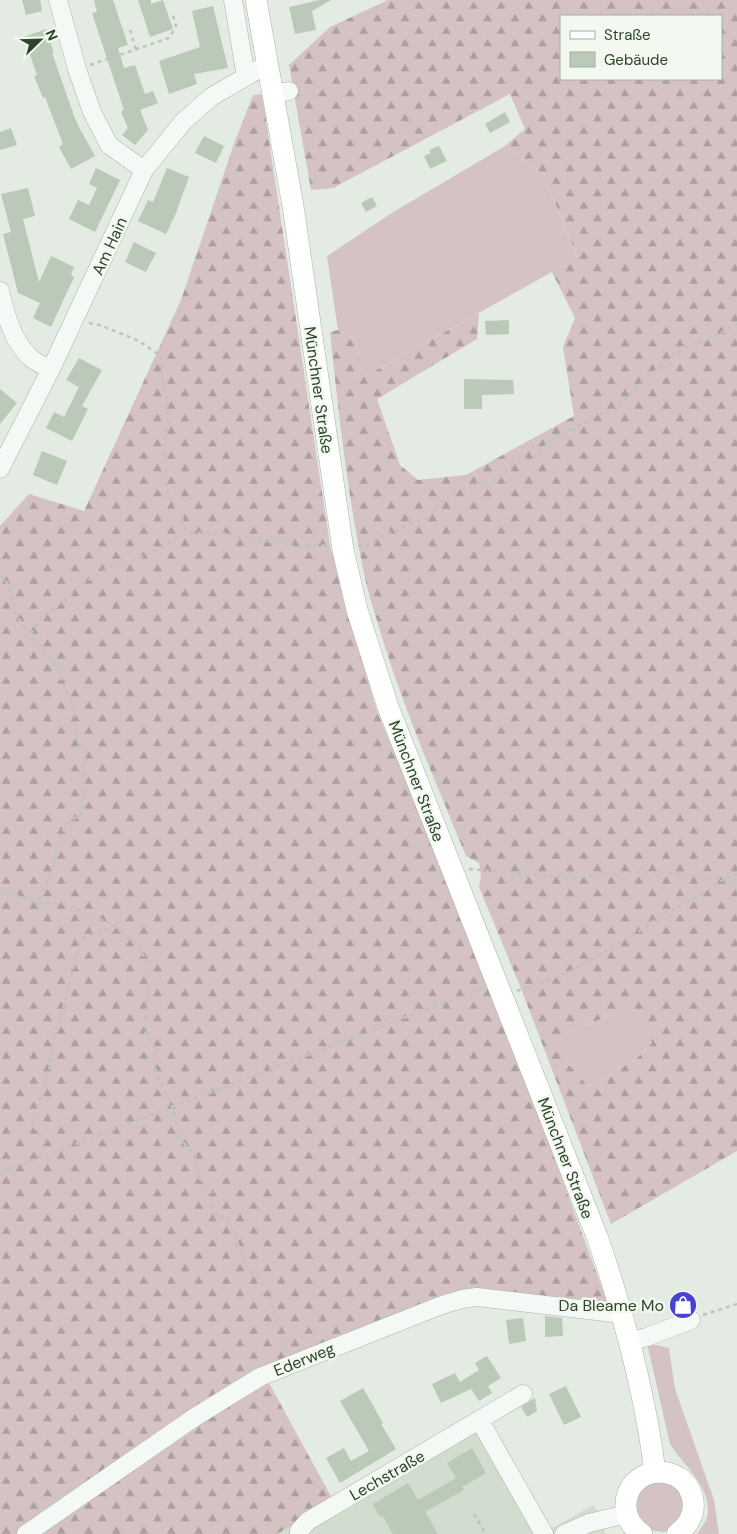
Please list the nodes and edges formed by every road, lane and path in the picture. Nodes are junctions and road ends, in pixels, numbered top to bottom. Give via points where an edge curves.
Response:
1 (58, 0) edge
2 (233, 0) edge
3 (256, 0) edge
4 (173, 15) dead end
5 (130, 30) dead end
6 (136, 50) junction
7 (268, 66) junction
8 (77, 69) junction
9 (246, 77) junction
10 (144, 170) junction
11 (0, 292) edge
12 (77, 316) junction
13 (737, 324) edge
14 (51, 369) junction
15 (0, 469) edge
16 (187, 534) junction
17 (343, 550) junction
18 (0, 575) edge
19 (31, 634) junction
20 (472, 870) dead end
21 (737, 874) edge
22 (724, 879) junction
23 (737, 890) edge
24 (0, 892) edge
25 (38, 903) junction
26 (113, 925) junction
27 (513, 983) dead end
28 (488, 985) dead end
29 (516, 992) junction
30 (519, 999) dead end
31 (172, 1107) junction
32 (38, 1158) junction
33 (0, 1173) edge
34 (737, 1304) edge
35 (622, 1314) junction
36 (690, 1320) joint
37 (629, 1342) junction
38 (292, 1364) junction
39 (523, 1394) dead end
40 (480, 1421) junction
41 (655, 1472) junction
42 (474, 1514) dead end
43 (627, 1514) junction
44 (26, 1534) edge
45 (299, 1534) edge
46 (486, 1534) edge
47 (544, 1534) edge
48 (564, 1534) edge
49 (642, 1534) edge
50 (677, 1534) edge

1 - 8 street
2 - 9 street
3 - 7 main road, Münchner Straße
4 - 6 path via 176,26 170,38
5 - 6 path
6 - 8 path
7 - 9 street, Am Hain
7 - 17 main road, Münchner Straße via 281,92 278,116 290,148
8 - 10 street via 92,112 109,145
9 - 10 street, Am Hain via 211,97 183,122
10 - 12 street, Am Hain
11 - 14 street via 17,340 31,358
12 - 14 street, Am Hain
12 - 16 path via 84,322 139,341 161,356 168,430 165,436 166,489 181,514
13 - 17 path via 704,342 691,344 669,358 646,376 615,411 598,414 560,434 536,456 511,466 499,479 474,484 445,498 429,518 368,544
14 - 15 street, Am Hain
16 - 17 path via 222,533 255,542 282,541 286,545 305,548 321,544
16 - 19 path via 81,584 42,618
17 - 35 main road, Münchner Straße via 357,610 374,644 394,704 521,1025
18 - 19 path via 8,584 18,618
19 - 25 path via 56,667 71,697 78,744 87,754 81,785 84,791 83,814 68,822 62,832
20 - 22 path via 571,878 644,871
21 - 22 path
22 - 23 path
22 - 29 path via 573,970
24 - 25 path
25 - 26 path via 64,904
26 - 31 path via 140,948 149,969 145,1032 155,1048 154,1066
26 - 32 path via 81,940 55,1030 50,1067 35,1108 32,1124 46,1143
27 - 29 path
28 - 31 path
29 - 30 path
31 - 32 path
31 - 38 path via 180,1138 196,1158 199,1178 211,1191 212,1212 231,1226 247,1267 270,1291 274,1314
32 - 33 path
34 - 36 path
35 - 37 main road, Münchner Straße
35 - 38 street, Ederweg via 477,1297 462,1299
36 - 37 street
37 - 41 main road, Münchner Straße
38 - 44 street, Ederweg via 260,1376 195,1416
39 - 40 street, Lechstraße
40 - 45 street, Lechstraße via 308,1521
40 - 47 street
41 - 43 main road via 644,1475 629,1490
41 - 50 main road via 675,1475 690,1490 693,1511 684,1530
42 - 46 path
43 - 48 street via 589,1523
43 - 49 main road via 629,1522

